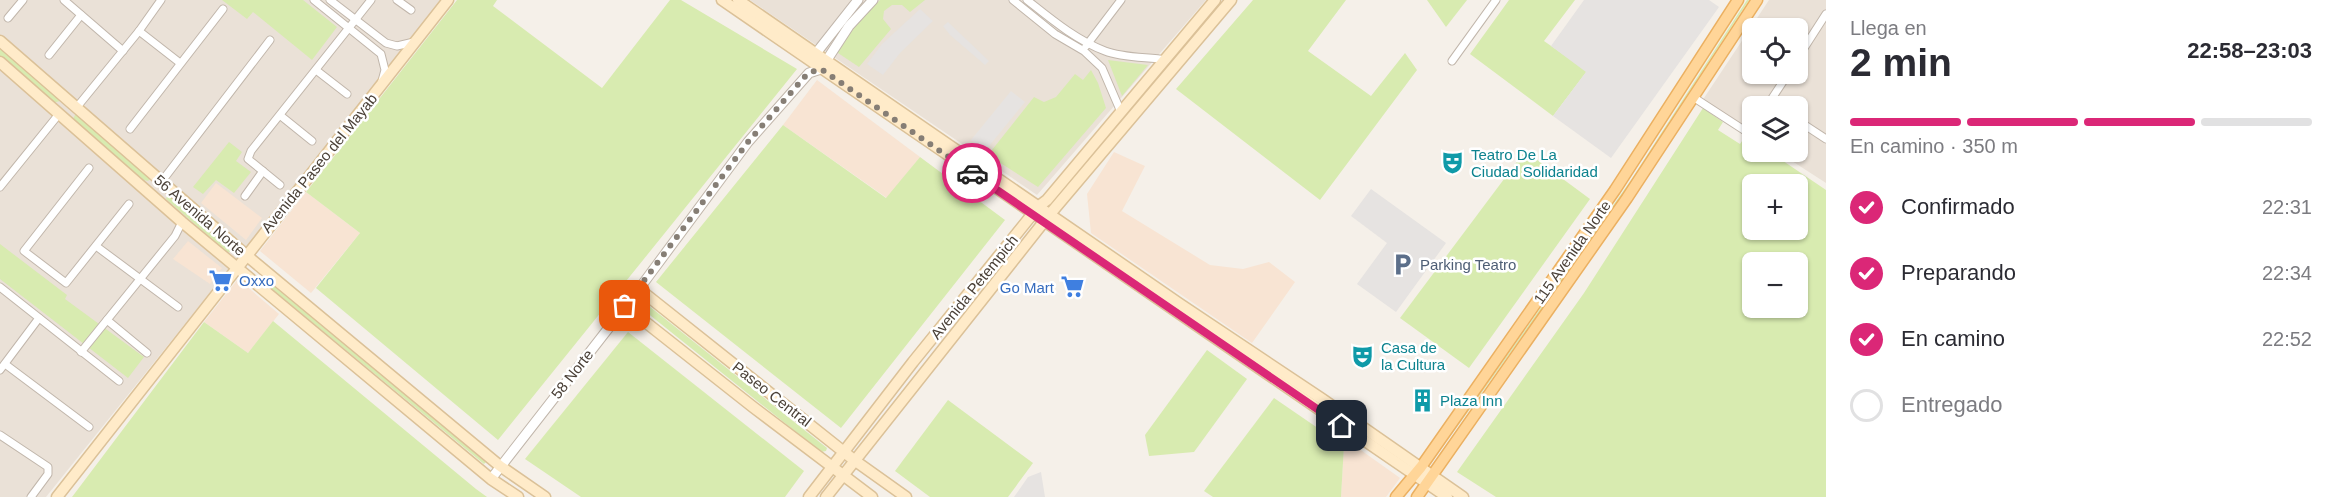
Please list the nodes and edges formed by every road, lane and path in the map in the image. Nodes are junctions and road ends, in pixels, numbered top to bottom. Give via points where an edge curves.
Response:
1 (23, 0) edge
2 (64, 0) edge
3 (148, 0) edge
4 (314, 0) edge
5 (330, 0) edge
6 (371, 0) edge
7 (397, 0) edge
8 (448, 0) edge
9 (722, 0) edge
10 (738, 0) edge
11 (1013, 0) edge
12 (1027, 0) edge
13 (1121, 0) edge
14 (1215, 0) edge
15 (1231, 0) edge
16 (1496, 0) edge
17 (1738, 0) edge
18 (1756, 0) edge
19 (865, 1) edge
20 (159, 3) edge
21 (223, 9) dead end
22 (411, 10) dead end
23 (1826, 14) edge
24 (81, 15) junction
25 (8, 18) dead end
26 (356, 20) junction
27 (350, 28) junction
28 (139, 31) junction
29 (380, 39) junction
30 (270, 40) dead end
31 (0, 41) edge
32 (414, 42) junction
33 (1808, 42) edge
34 (1089, 43) junction
35 (374, 46) junction
36 (123, 51) junction
37 (1084, 51) junction
38 (49, 55) dead end
39 (1166, 60) junction
40 (1452, 61) dead end
41 (0, 62) edge
42 (180, 63) junction
43 (811, 63) junction
44 (824, 65) junction
45 (316, 70) junction
46 (381, 85) junction
47 (347, 94) dead end
48 (1693, 97) junction
49 (74, 105) junction
50 (1121, 112) junction
51 (59, 114) junction
52 (281, 116) junction
53 (1826, 126) edge
54 (1808, 127) edge
55 (130, 129) dead end
56 (1742, 129) edge
57 (1823, 137) edge
58 (312, 141) dead end
59 (89, 168) dead end
60 (263, 171) junction
61 (162, 181) junction
62 (280, 185) dead end
63 (0, 187) edge
64 (151, 194) junction
65 (245, 196) dead end
66 (129, 204) dead end
67 (1036, 211) junction
68 (1046, 218) junction
69 (182, 222) junction
70 (96, 246) junction
71 (246, 255) junction
72 (236, 267) junction
73 (140, 279) junction
74 (0, 287) edge
75 (639, 289) junction
76 (625, 306) junction
77 (178, 307) dead end
78 (39, 318) junction
79 (107, 320) junction
80 (81, 352) junction
81 (147, 353) dead end
82 (5, 363) junction
83 (0, 370) edge
84 (120, 381) dead end
85 (89, 427) dead end
86 (0, 435) edge
87 (844, 452) junction
88 (854, 459) junction
89 (500, 465) junction
90 (832, 468) junction
91 (1418, 471) junction
92 (842, 476) junction
93 (491, 478) junction
94 (1429, 480) junction
95 (31, 497) edge
96 (57, 497) edge
97 (518, 497) edge
98 (545, 497) edge
99 (809, 497) edge
100 (825, 497) edge
101 (872, 497) edge
102 (906, 497) edge
103 (1396, 497) edge
104 (1417, 497) edge
105 (1447, 497) edge
106 (1463, 497) edge

1 - 25 street
2 - 24 street
3 - 20 street
4 - 27 street
5 - 26 street
6 - 26 street
7 - 22 street
8 - 32 main road, Avenida Paseo del Mayab
9 - 43 main road
10 - 43 main road
11 - 37 street via 1054,34
12 - 34 street
13 - 34 street
14 - 39 main road, Avenida Petempich
15 - 68 main road, Avenida Petempich
16 - 40 street
17 - 91 main road, 115 Avenida Norte via 1615,190
18 - 48 main road, 115 Avenida Norte
19 - 43 street, 58 Norte
19 - 44 street, 58 Norte
20 - 28 street
21 - 42 street
23 - 33 street
24 - 36 street
24 - 38 street
26 - 27 street
26 - 29 street
27 - 35 street
27 - 45 street
28 - 36 street
28 - 42 street
29 - 32 street via 397,46
29 - 35 street
30 - 61 street
31 - 49 main road, 56 Avenida Norte
32 - 46 main road, Avenida Paseo del Mayab
34 - 37 street
34 - 39 street via 1107,52
35 - 46 street via 381,54 385,70
36 - 49 street
37 - 50 street via 1102,68
39 - 50 main road, Avenida Petempich
41 - 51 main road, 56 Avenida Norte
42 - 55 street
43 - 44 main road
43 - 44 street
43 - 75 street, 58 Norte
44 - 67 main road
45 - 47 street
45 - 52 street
46 - 71 main road, Avenida Paseo del Mayab
48 - 56 street
48 - 94 main road, 115 Avenida Norte
49 - 51 main road
49 - 61 main road, 56 Avenida Norte
50 - 67 main road, Avenida Petempich
51 - 63 street
51 - 64 main road, 56 Avenida Norte
52 - 58 street
52 - 60 street via 248,159
53 - 57 street
54 - 57 street
59 - 70 street via 24,251 66,283
60 - 62 street
60 - 65 street
61 - 64 main road
61 - 71 main road, 56 Avenida Norte
64 - 69 main road, 56 Avenida Norte
66 - 70 street
67 - 68 main road
67 - 87 main road, Avenida Petempich
68 - 88 main road, Avenida Petempich
68 - 91 main road
69 - 72 main road, 56 Avenida Norte
69 - 73 street
70 - 73 street
71 - 72 main road, Avenida Paseo del Mayab
71 - 89 main road, 56 Avenida Norte
72 - 93 main road, 56 Avenida Norte
72 - 96 main road, Avenida Paseo del Mayab
73 - 77 street
73 - 79 street
74 - 78 street
75 - 76 street, 58 Norte
75 - 87 main road, Paseo Central
76 - 89 street, 58 Norte
76 - 90 main road, Paseo Central
78 - 80 street
78 - 82 street
79 - 80 street
79 - 81 street
80 - 84 street
82 - 83 street
82 - 85 street
86 - 95 street via 48,466 48,474
87 - 88 main road, Paseo Central
87 - 90 main road, Avenida Petempich
88 - 92 main road, Avenida Petempich
88 - 102 main road, Paseo Central
89 - 93 street, 58 Norte
89 - 98 main road, 56 Avenida Norte
90 - 92 main road, Paseo Central
90 - 99 main road, Avenida Petempich
91 - 94 main road
91 - 103 main road, 115 Avenida Norte
92 - 100 main road, Avenida Petempich
92 - 101 main road, Paseo Central
93 - 97 main road, 56 Avenida Norte
94 - 104 main road, 115 Avenida Norte
94 - 105 main road
94 - 106 main road

